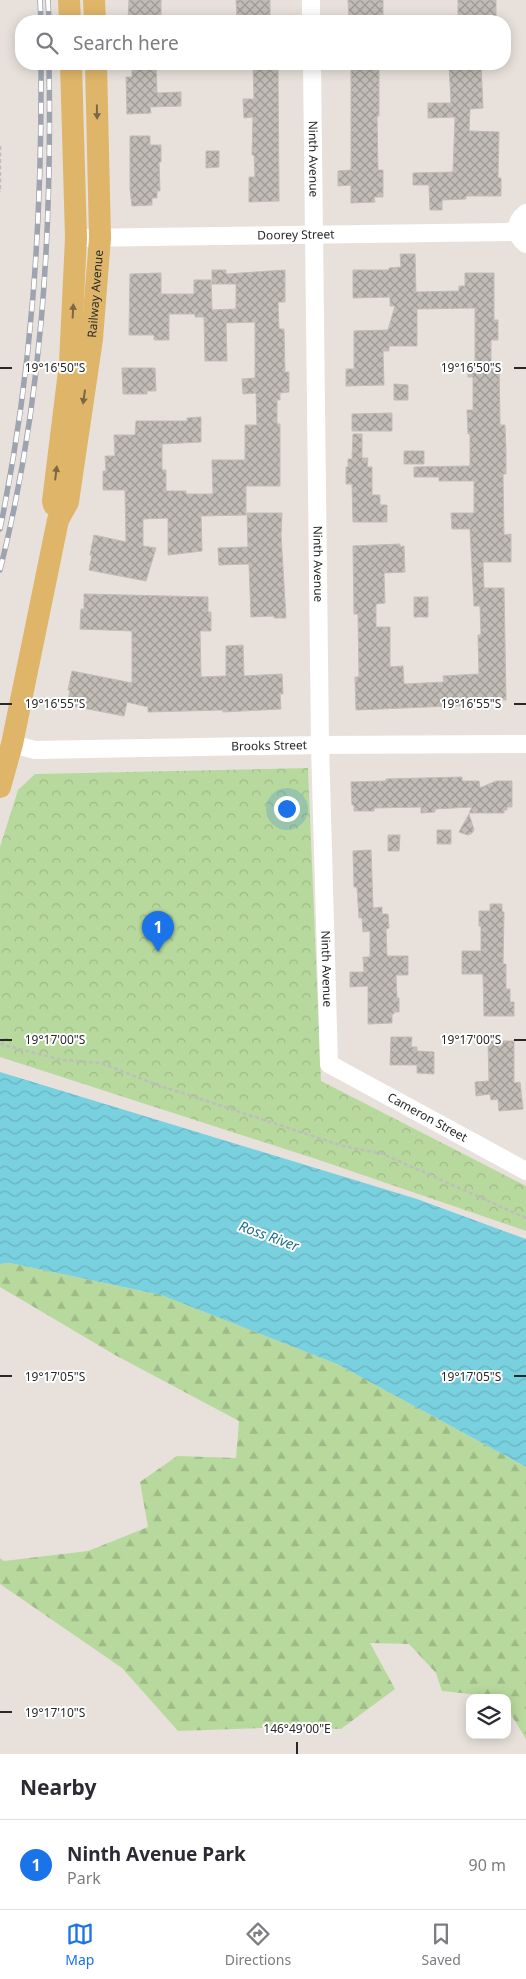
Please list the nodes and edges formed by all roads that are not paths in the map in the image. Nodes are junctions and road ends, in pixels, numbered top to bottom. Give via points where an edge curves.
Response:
1 (69, 0) edge
2 (94, 0) edge
3 (311, 0) edge
4 (70, 15) edge
5 (95, 15) edge
6 (311, 15) edge
7 (71, 70) edge
8 (96, 70) edge
9 (312, 70) edge
10 (526, 213) edge
11 (314, 234) junction
12 (76, 238) junction
13 (100, 238) junction
14 (522, 238) edge
15 (58, 520) junction
16 (12, 744) junction
17 (526, 744) edge
18 (320, 745) junction
19 (0, 787) edge
20 (329, 1064) joint
21 (526, 1171) edge

1 - 4 main road
2 - 5 main road
3 - 6 street
7 - 12 main road, Railway Avenue
8 -> 13 main road, Railway Avenue
9 - 11 street, Ninth Avenue
10 - 14 street via 518,221
11 - 13 street, Doorey Street
11 - 14 street, Doorey Street
11 - 18 street, Ninth Avenue
12 - 13 street, Doorey Street
15 -> 12 main road, Railway Avenue via 53,501 70,363
13 -> 15 main road, Railway Avenue via 92,339 82,409 68,502
15 - 16 main road, Railway Avenue
16 - 18 street, Brooks Street via 35,750
16 - 19 main road, Railway Avenue
17 - 18 street, Brooks Street
18 - 20 street, Ninth Avenue
20 - 21 street, Cameron Street

